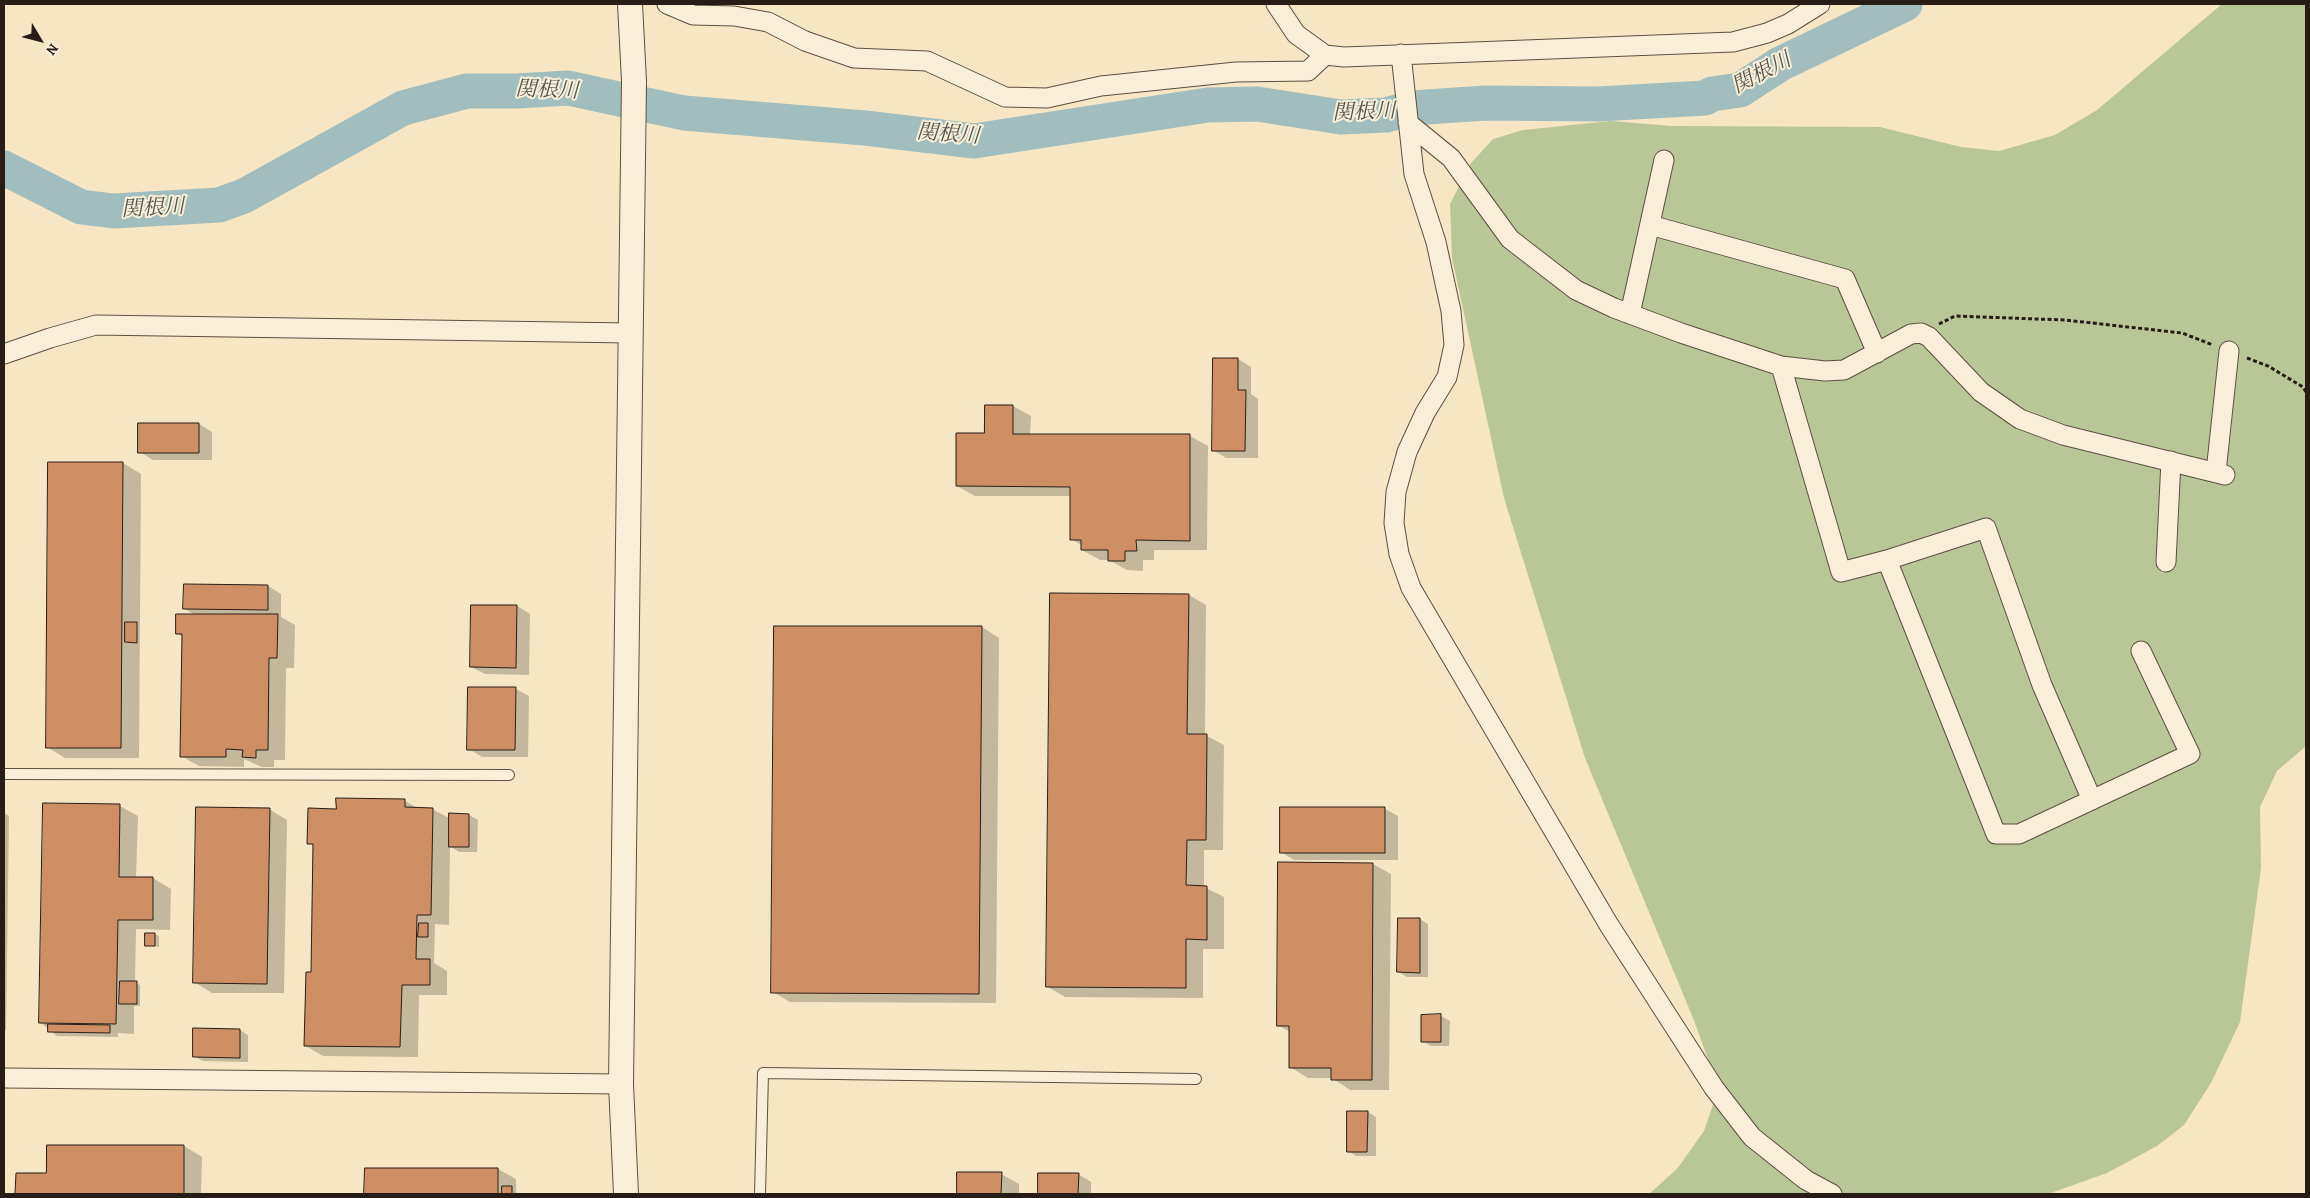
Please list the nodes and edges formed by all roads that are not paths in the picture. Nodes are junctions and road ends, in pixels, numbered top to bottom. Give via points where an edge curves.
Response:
1 (630, 4) edge
2 (667, 4) edge
3 (1276, 4) edge
4 (1820, 4) edge
5 (1401, 54) junction
6 (1325, 55) junction
7 (1408, 123) junction
8 (1664, 160) dead end
9 (1650, 225) junction
10 (1630, 314) junction
11 (629, 333) junction
12 (2229, 351) road end
13 (1877, 353) junction
14 (4, 354) edge
15 (1781, 366) junction
16 (2171, 461) junction
17 (1887, 560) junction
18 (2166, 562) dead end
19 (2141, 651) dead end
20 (4, 774) edge
21 (509, 775) dead end
22 (2092, 800) junction
23 (4, 1078) edge
24 (1196, 1079) dead end
25 (621, 1084) junction
26 (626, 1194) edge
27 (760, 1194) edge
28 (1832, 1194) edge

1 - 11 street via 634,134
2 - 6 street via 693,15 734,16 768,22 805,41 854,58 927,61 1006,97 1047,98 1101,86 1236,72 1308,71
3 - 6 street via 1296,34
4 - 5 street via 1788,24 1733,42
5 - 6 street
5 - 7 street
7 - 10 street via 1451,158 1510,238 1576,290
7 - 28 street via 1414,174 1436,242 1451,311 1454,345 1447,377 1407,452 1396,492 1394,523 1399,554 1412,588 1609,925 1714,1088 1752,1138 1806,1180
8 - 9 street
9 - 10 street
9 - 13 street via 1845,279
10 - 15 street
11 - 14 street via 96,325
11 - 25 street
12 - 16 street via 2221,474
13 - 15 street via 1844,370
13 - 16 street via 1911,334 1921,333 1934,342 1981,392 2020,419 2063,436
15 - 17 street via 1841,572
16 - 18 street
17 - 22 street via 1986,528 2042,685
17 - 22 street via 1996,834 2020,834
19 - 22 street via 2190,754
20 - 21 lane
23 - 25 street
24 - 27 lane via 763,1073
25 - 26 street

